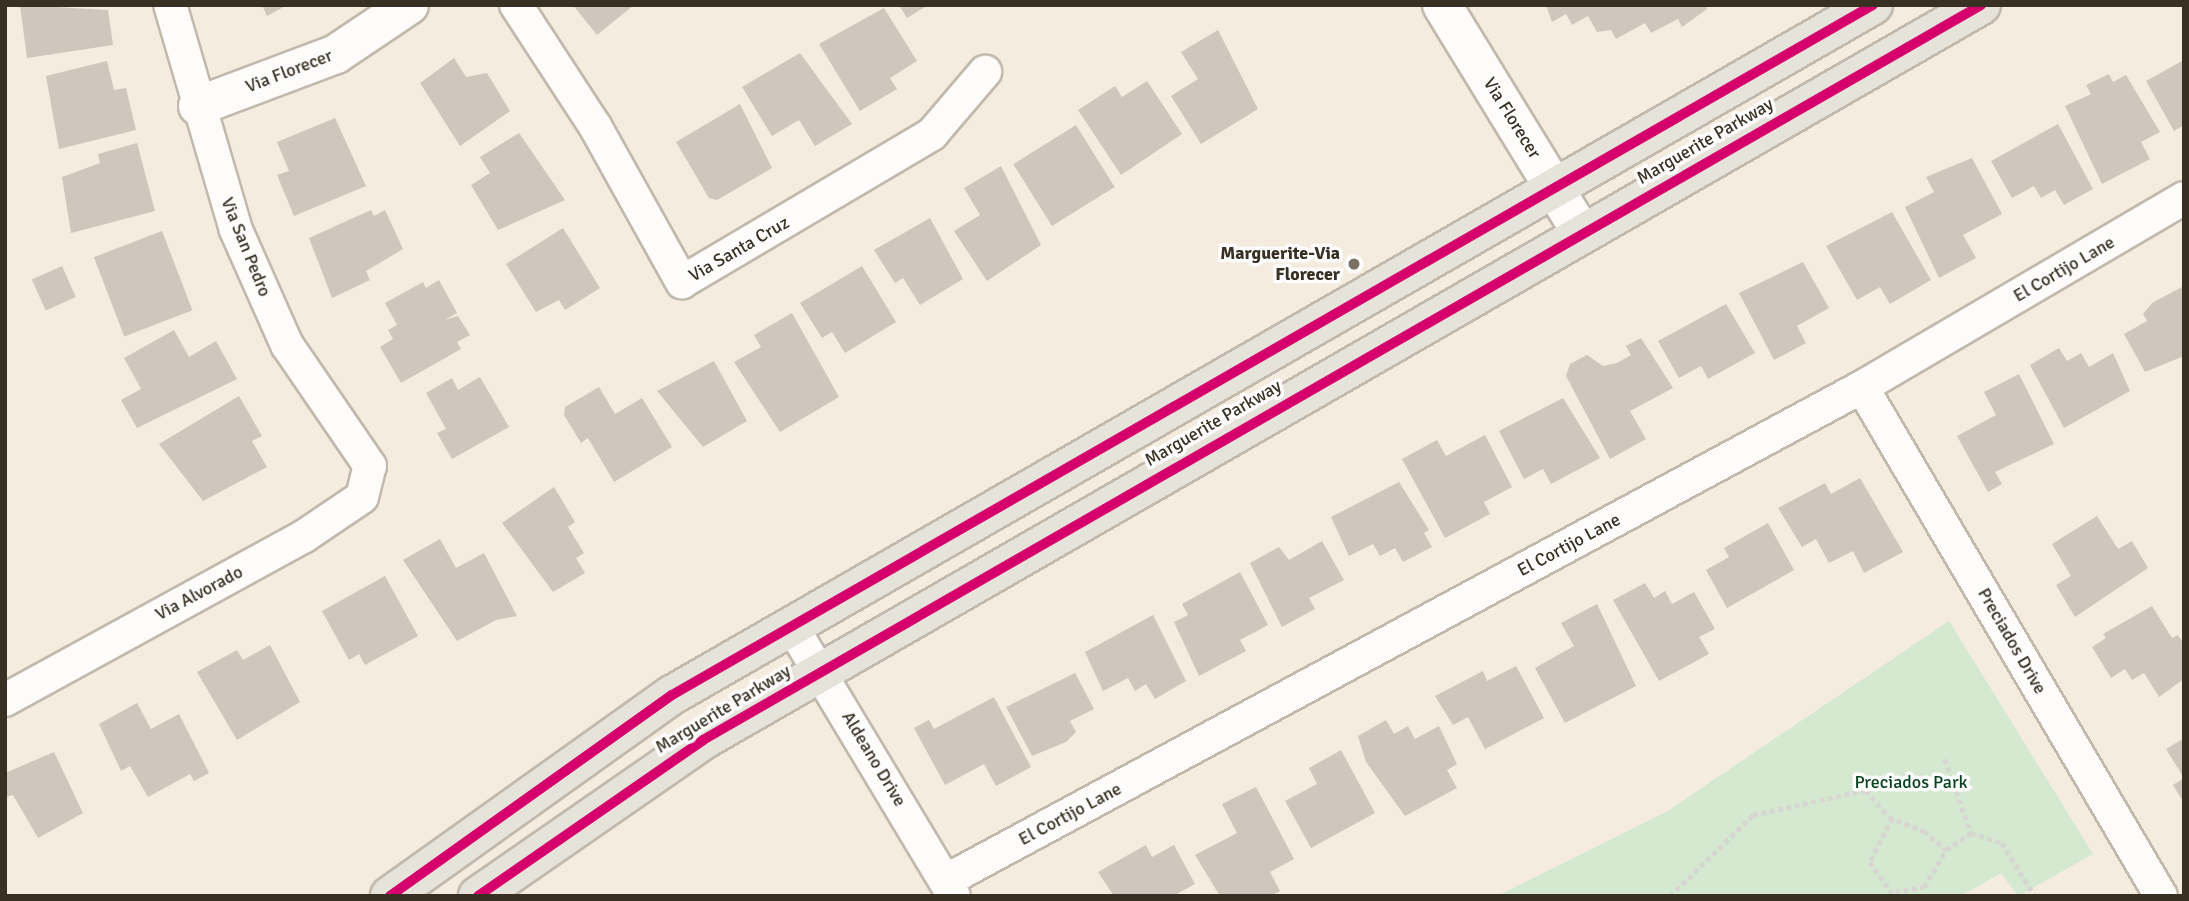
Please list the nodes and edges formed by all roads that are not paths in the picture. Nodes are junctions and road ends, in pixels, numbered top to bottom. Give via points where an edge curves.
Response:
1 (170, 5) edge
2 (409, 5) edge
3 (516, 5) edge
4 (1442, 5) edge
5 (1873, 5) edge
6 (1981, 5) edge
7 (985, 72) dead end
8 (198, 106) junction
9 (1554, 186) junction
10 (2184, 198) edge
11 (1581, 232) junction
12 (1863, 387) junction
13 (370, 466) joint
14 (791, 625) junction
15 (821, 671) junction
16 (5, 700) edge
17 (951, 888) edge
18 (390, 896) edge
19 (478, 896) edge
20 (2161, 896) edge

1 - 8 street, Via San Pedro
2 - 8 street, Via Florecer via 336,54
3 - 7 street, Via Santa Cruz via 595,126 682,282 932,134
4 - 9 street, Via Florecer
5 - 9 main road, Marguerite Parkway
6 - 11 main road, Marguerite Parkway
8 - 13 street, Via San Pedro via 236,230 287,345
9 - 11 street, Via Florecer
9 - 14 main road, Marguerite Parkway
10 - 12 street, El Cortijo Lane
11 - 15 main road, Marguerite Parkway
12 - 17 street, El Cortijo Lane
12 - 20 street, Preciados Drive
13 - 16 street, Via Alvorado via 362,497 303,537
14 - 15 street, Aldeano Drive
14 - 18 main road, Marguerite Parkway via 662,702
15 - 17 street, Aldeano Drive
15 - 19 main road, Marguerite Parkway via 603,805

